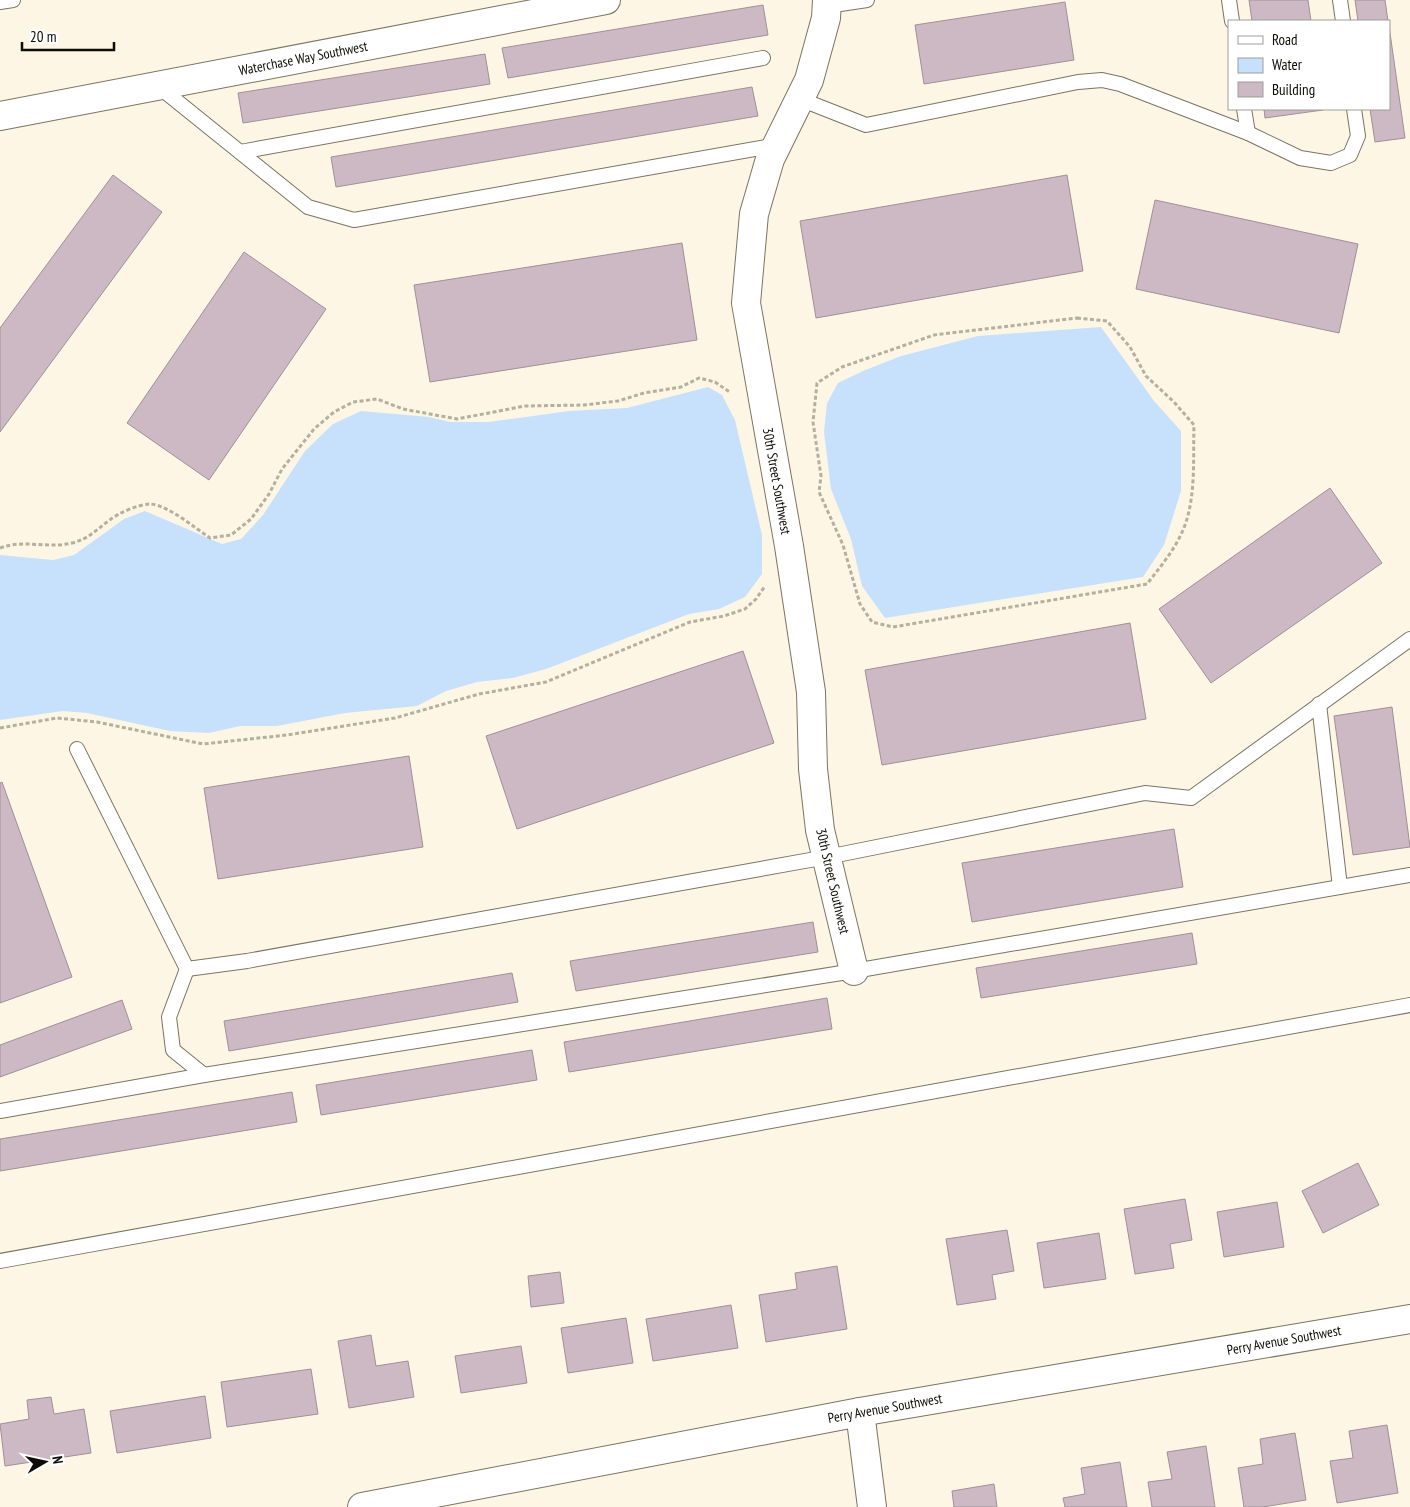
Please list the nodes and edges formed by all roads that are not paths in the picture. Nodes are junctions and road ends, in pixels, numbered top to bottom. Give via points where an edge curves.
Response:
1 (12, 0) edge
2 (606, 0) edge
3 (867, 0) edge
4 (1229, 0) edge
5 (1340, 0) edge
6 (0, 2) edge
7 (827, 3) edge
8 (1232, 20) edge
9 (1342, 20) edge
10 (763, 58) dead end
11 (158, 86) junction
12 (800, 99) junction
13 (1244, 110) edge
14 (1354, 110) edge
15 (0, 116) edge
16 (1248, 133) junction
17 (777, 145) junction
18 (240, 152) junction
19 (1410, 639) edge
20 (1319, 704) junction
21 (77, 749) dead end
22 (827, 858) junction
23 (1410, 875) edge
24 (1340, 887) junction
25 (187, 969) junction
26 (854, 971) junction
27 (1410, 1005) edge
28 (204, 1075) junction
29 (0, 1111) edge
30 (0, 1261) edge
31 (1410, 1319) edge
32 (860, 1412) junction
33 (362, 1507) edge
34 (872, 1507) edge

1 - 6 lane
2 - 11 street, Waterchase Way Southwest
3 - 7 lane
4 - 8 lane
5 - 9 lane
7 - 12 street, 30th Street Southwest via 809,80
10 - 18 lane
11 - 15 street, Waterchase Way Southwest
11 - 18 lane
12 - 16 lane via 866,125 1078,82 1102,80
12 - 17 street, 30th Street Southwest
13 - 16 lane
14 - 16 lane via 1358,136 1350,155 1331,163 1300,158
17 - 18 lane via 354,220 308,207
17 - 22 street, 30th Street Southwest via 754,214 746,303 811,692 813,769 820,830
19 - 20 lane
20 - 22 lane via 1191,798 1145,793
20 - 24 lane
21 - 25 lane
22 - 25 lane
22 - 26 street, 30th Street Southwest
23 - 24 lane
24 - 26 lane
25 - 28 lane via 169,1018 173,1050
26 - 28 lane
27 - 30 lane
28 - 29 lane
31 - 32 street, Perry Avenue Southwest
32 - 33 street, Perry Avenue Southwest
32 - 34 street

